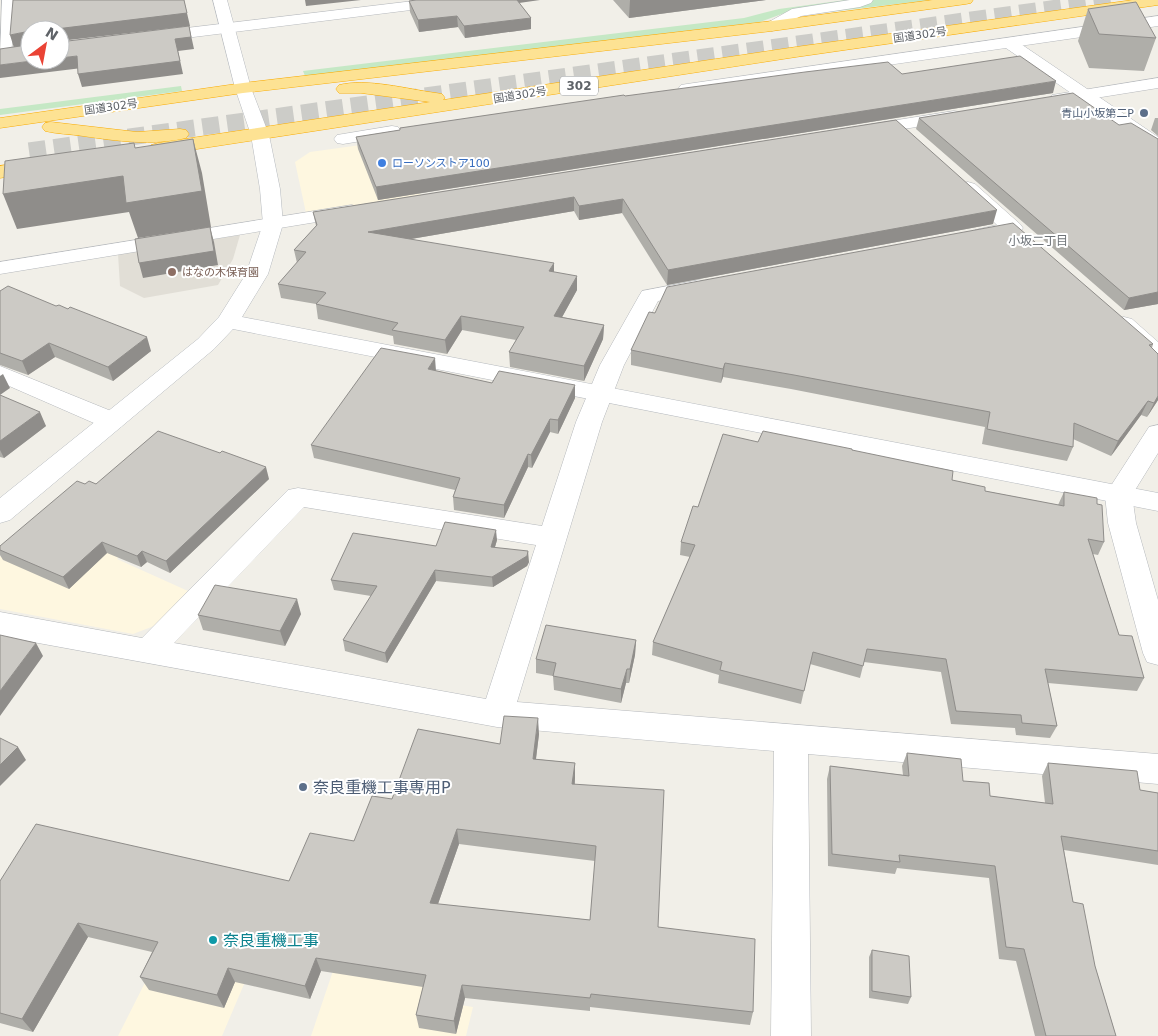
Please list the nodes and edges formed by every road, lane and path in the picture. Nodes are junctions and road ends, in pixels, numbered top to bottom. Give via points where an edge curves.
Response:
1 (8, 0) edge
2 (220, 0) edge
3 (459, 0) edge
4 (866, 0) edge
5 (966, 0) edge
6 (1158, 1) edge
7 (413, 3) edge
8 (1158, 22) edge
9 (772, 26) junction
10 (227, 28) junction
11 (135, 39) edge
12 (1009, 43) junction
13 (796, 52) junction
14 (937, 52) junction
15 (20, 53) edge
16 (2, 55) edge
17 (1158, 83) edge
18 (244, 88) junction
19 (674, 90) edge
20 (1086, 95) junction
21 (495, 98) junction
22 (1042, 102) edge
23 (975, 113) edge
24 (0, 123) edge
25 (898, 125) junction
26 (0, 128) edge
27 (411, 129) edge
28 (848, 133) edge
29 (260, 135) junction
30 (343, 139) dead end
31 (0, 140) edge
32 (919, 144) edge
33 (1158, 145) edge
34 (0, 155) edge
35 (141, 159) joint
36 (173, 162) edge
37 (55, 169) joint
38 (0, 172) edge
39 (956, 176) edge
40 (0, 187) edge
41 (366, 209) edge
42 (273, 224) junction
43 (964, 237) edge
44 (0, 268) edge
45 (719, 283) edge
46 (1107, 310) edge
47 (228, 321) junction
48 (1158, 354) edge
49 (0, 373) edge
50 (600, 394) junction
51 (112, 421) junction
52 (1158, 433) edge
53 (1118, 494) junction
54 (1158, 502) edge
55 (0, 513) edge
56 (552, 538) junction
57 (0, 624) edge
58 (148, 651) junction
59 (1158, 653) edge
60 (497, 714) junction
61 (791, 737) junction
62 (1158, 769) edge
63 (791, 1036) edge

1 - 16 street
2 - 10 street
3 - 7 street
4 - 9 street via 797,12
5 - 9 highway, 国道302号
6 - 13 highway, 国道302号 / 302
7 - 10 street
8 - 12 street
9 - 18 highway, 国道302号
10 - 11 street
10 - 18 street
12 - 14 street
12 - 20 street
13 - 14 street via 828,58 903,48
13 - 21 highway, 国道302号 / 302
14 - 19 street
15 - 16 street
17 - 20 street
18 - 21 highway via 270,94 361,88 454,99
18 - 24 highway, 国道302号
18 - 29 street
20 - 22 street
20 - 33 street
21 - 29 highway, 国道302号 / 302
23 - 25 street
25 - 28 street
25 - 32 street
26 - 29 highway via 64,128 139,137 215,129
27 - 30 street
29 - 35 highway, 国道302号 / 302
29 - 42 street
31 - 34 highway via 29,144
35 - 36 street
37 - 38 highway
37 - 40 street via 24,183
39 - 43 street via 1021,234
41 - 42 street
42 - 44 street
42 - 47 street via 257,274
45 - 50 street via 650,296
46 - 48 street
47 - 50 street
47 - 51 street via 206,344
49 - 51 street
50 - 53 street
50 - 56 street
51 - 55 street
52 - 53 street
53 - 54 street
53 - 59 street via 1122,523
56 - 58 street via 298,497
56 - 60 street
57 - 58 street
58 - 60 street
60 - 61 street
61 - 62 street
61 - 63 street

